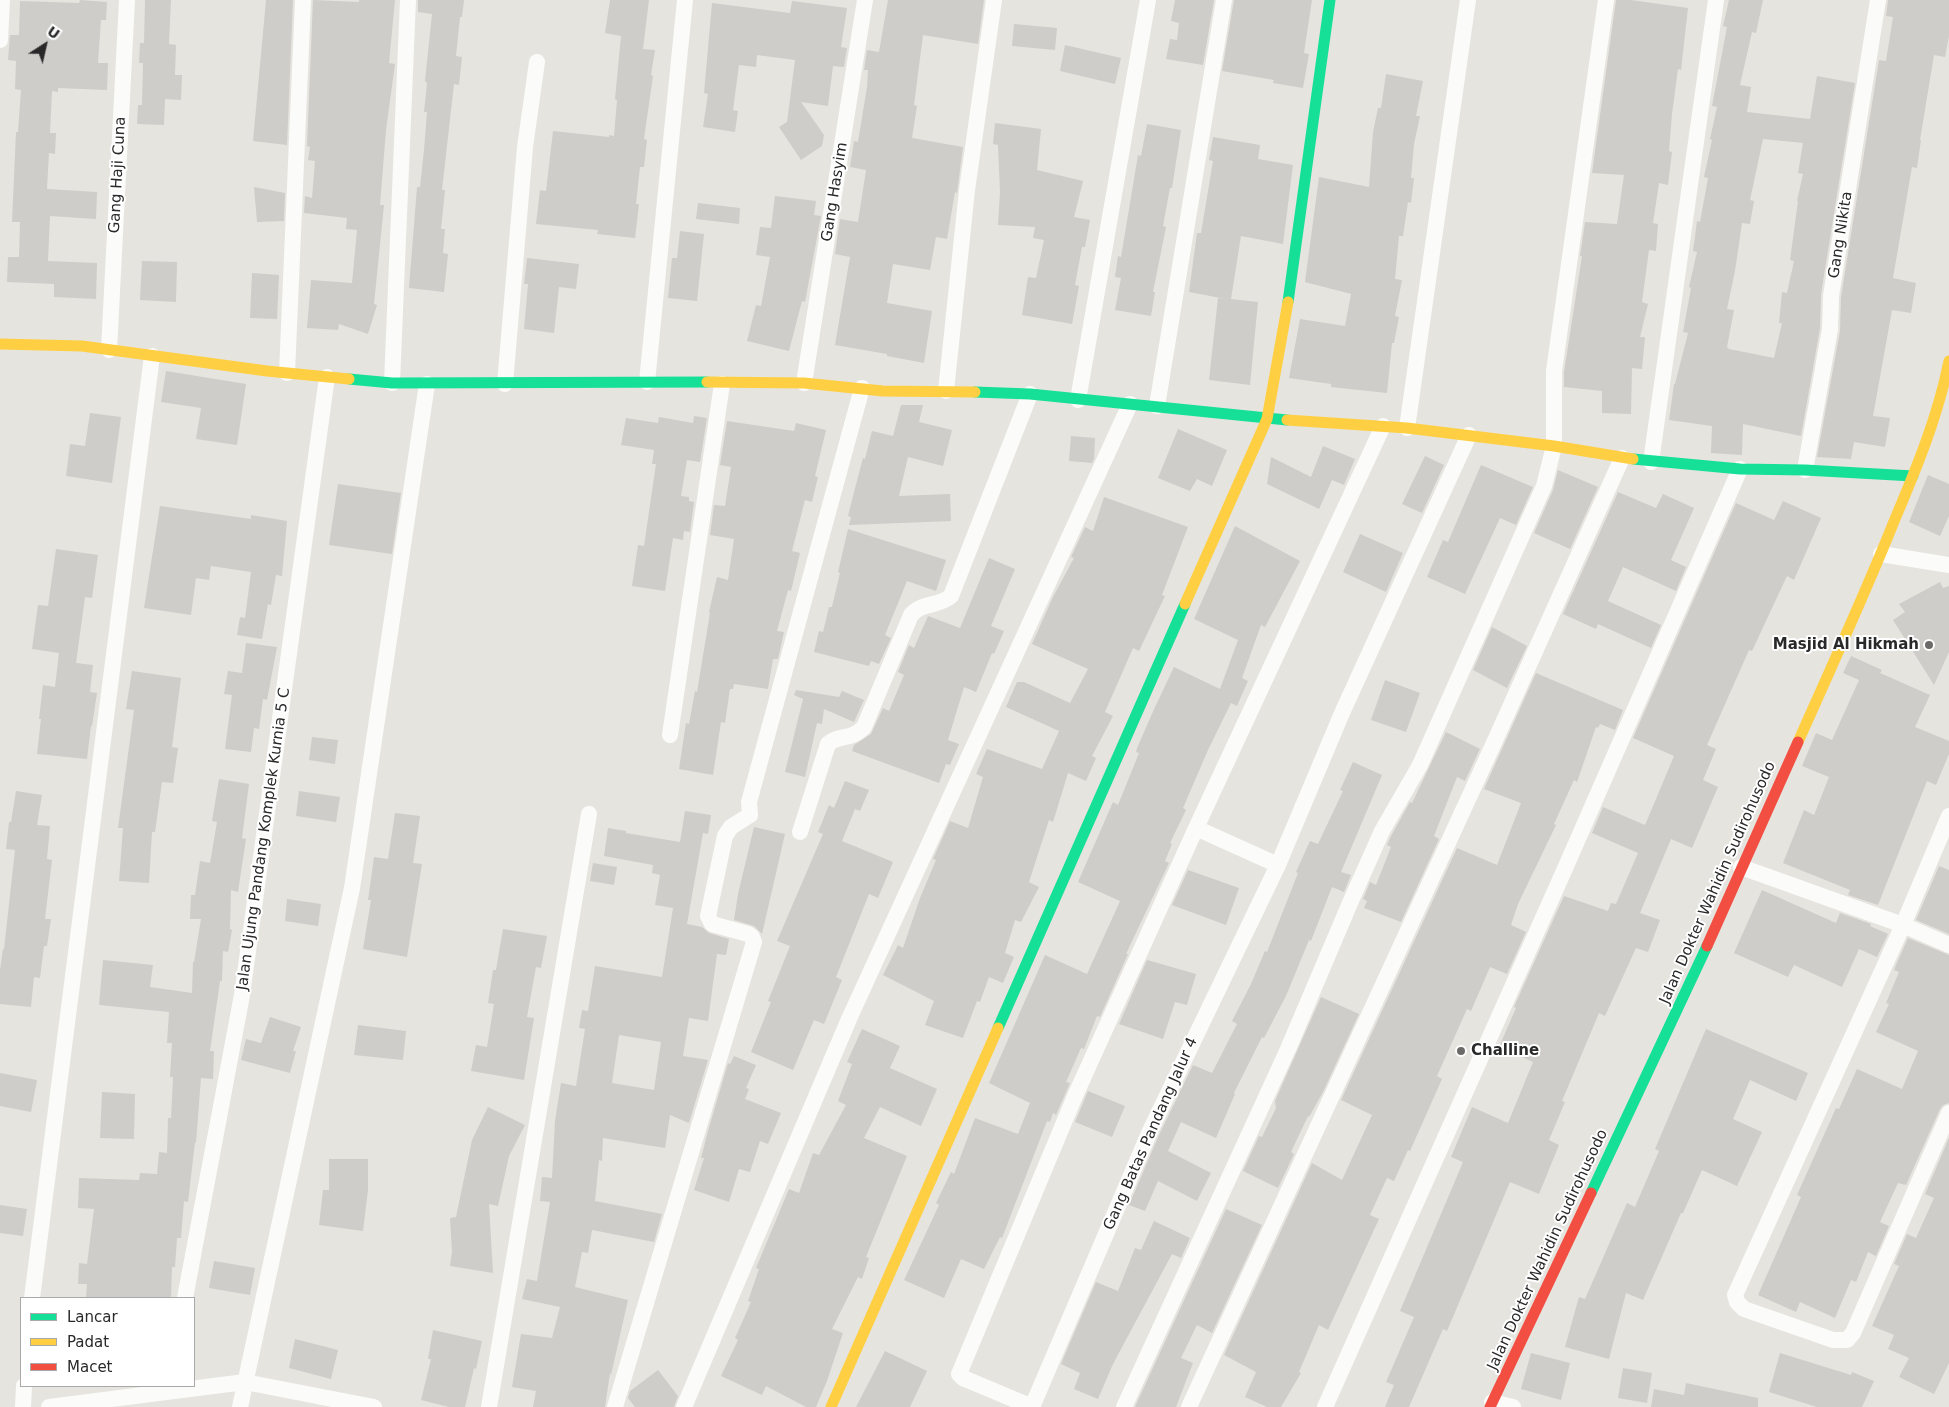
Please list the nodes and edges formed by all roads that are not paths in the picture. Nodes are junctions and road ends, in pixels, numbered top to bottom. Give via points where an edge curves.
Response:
1 (2, 0) edge
2 (127, 0) edge
3 (303, 0) edge
4 (408, 0) edge
5 (685, 0) edge
6 (865, 0) edge
7 (994, 0) edge
8 (1148, 0) edge
9 (1224, 0) edge
10 (1330, 0) edge
11 (1468, 0) edge
12 (1606, 0) edge
13 (1716, 0) edge
14 (1878, 0) edge
15 (0, 40) edge
16 (537, 62) dead end
17 (0, 344) edge
18 (109, 350) junction
19 (152, 356) junction
20 (1949, 361) edge
21 (287, 373) junction
22 (327, 377) junction
23 (392, 382) junction
24 (647, 382) junction
25 (804, 383) junction
26 (427, 384) junction
27 (505, 384) junction
28 (722, 384) junction
29 (862, 388) junction
30 (946, 390) junction
31 (1030, 394) junction
32 (1078, 400) junction
33 (1130, 404) junction
34 (1157, 406) junction
35 (1267, 419) junction
36 (1384, 426) junction
37 (1408, 428) junction
38 (1469, 435) junction
39 (1554, 446) junction
40 (1622, 458) junction
41 (1651, 462) junction
42 (1740, 469) junction
43 (1806, 470) junction
44 (1913, 476) junction
45 (1881, 554) junction
46 (1949, 565) edge
47 (670, 735) dead end
48 (589, 814) dead end
49 (1949, 816) edge
50 (1196, 828) junction
51 (800, 832) dead end
52 (1278, 865) junction
53 (1741, 867) junction
54 (1903, 925) junction
55 (1949, 945) edge
56 (1949, 1113) edge
57 (32, 1297) edge
58 (185, 1297) edge
59 (245, 1382) junction
60 (24, 1387) edge
61 (1491, 1405) edge
62 (23, 1407) edge
63 (49, 1407) edge
64 (240, 1407) edge
65 (374, 1407) edge
66 (490, 1407) edge
67 (615, 1407) edge
68 (684, 1407) edge
69 (831, 1407) edge
70 (1032, 1407) edge
71 (1124, 1407) edge
72 (1188, 1407) edge
73 (1325, 1407) edge
74 (1513, 1407) edge

1 - 15 street
2 - 18 street, Gang Haji Cuna
3 - 21 street
4 - 23 street
5 - 24 street
6 - 25 street, Gang Hasyim
7 - 30 street via 967,190
8 - 32 street
9 - 34 street
10 - 35 street via 1287,312
11 - 37 street
12 - 39 street via 1554,371
13 - 41 street
14 - 43 street, Gang Nikita via 1831,296 1830,330
16 - 27 street via 525,147
17 - 18 street via 82,346
18 - 19 street
19 - 21 street
19 - 57 street
20 - 44 street, Jalan Dokter Wahidin Sudirohusodo via 1942,395
21 - 22 street
22 - 23 street
22 - 58 street, Jalan Ujung Pandang Komplek Kurnia 5 C via 242,995
23 - 26 street
24 - 27 street
24 - 28 street
25 - 28 street
25 - 29 street
26 - 27 street
26 - 59 street via 352,888
28 - 47 street
29 - 30 street
29 - 67 street via 749,802 750,815 731,827 725,836 708,916 712,924 748,934 754,942
30 - 31 street
31 - 32 street
31 - 51 street via 951,596 942,603 919,608 911,614 864,727 857,734 828,744
32 - 33 street
33 - 34 street
33 - 68 street via 849,1019
34 - 35 street
35 - 36 street
35 - 69 street
36 - 37 street
36 - 50 street
37 - 38 street
38 - 39 street
38 - 52 street, Gang Batas Pandang Jalur 4 via 1346,704
39 - 40 street
39 - 71 street via 1544,486 1420,765 1374,849 1288,1049
40 - 41 street
40 - 72 street
41 - 42 street
42 - 43 street
42 - 73 street
43 - 44 street
44 - 45 street, Jalan Dokter Wahidin Sudirohusodo
45 - 46 street
45 - 53 street, Jalan Dokter Wahidin Sudirohusodo
48 - 66 street
49 - 54 street
50 - 52 street
50 - 70 street via 1074,1096 959,1374
52 - 70 street, Gang Batas Pandang Jalur 4 via 1150,1131
53 - 54 street
53 - 61 street, Jalan Dokter Wahidin Sudirohusodo via 1689,986
54 - 55 street
54 - 56 street via 1735,1295 1736,1302 1744,1309 1833,1340 1847,1340 1853,1333
59 - 63 street
59 - 64 street
59 - 65 street
60 - 62 street
61 - 74 street

